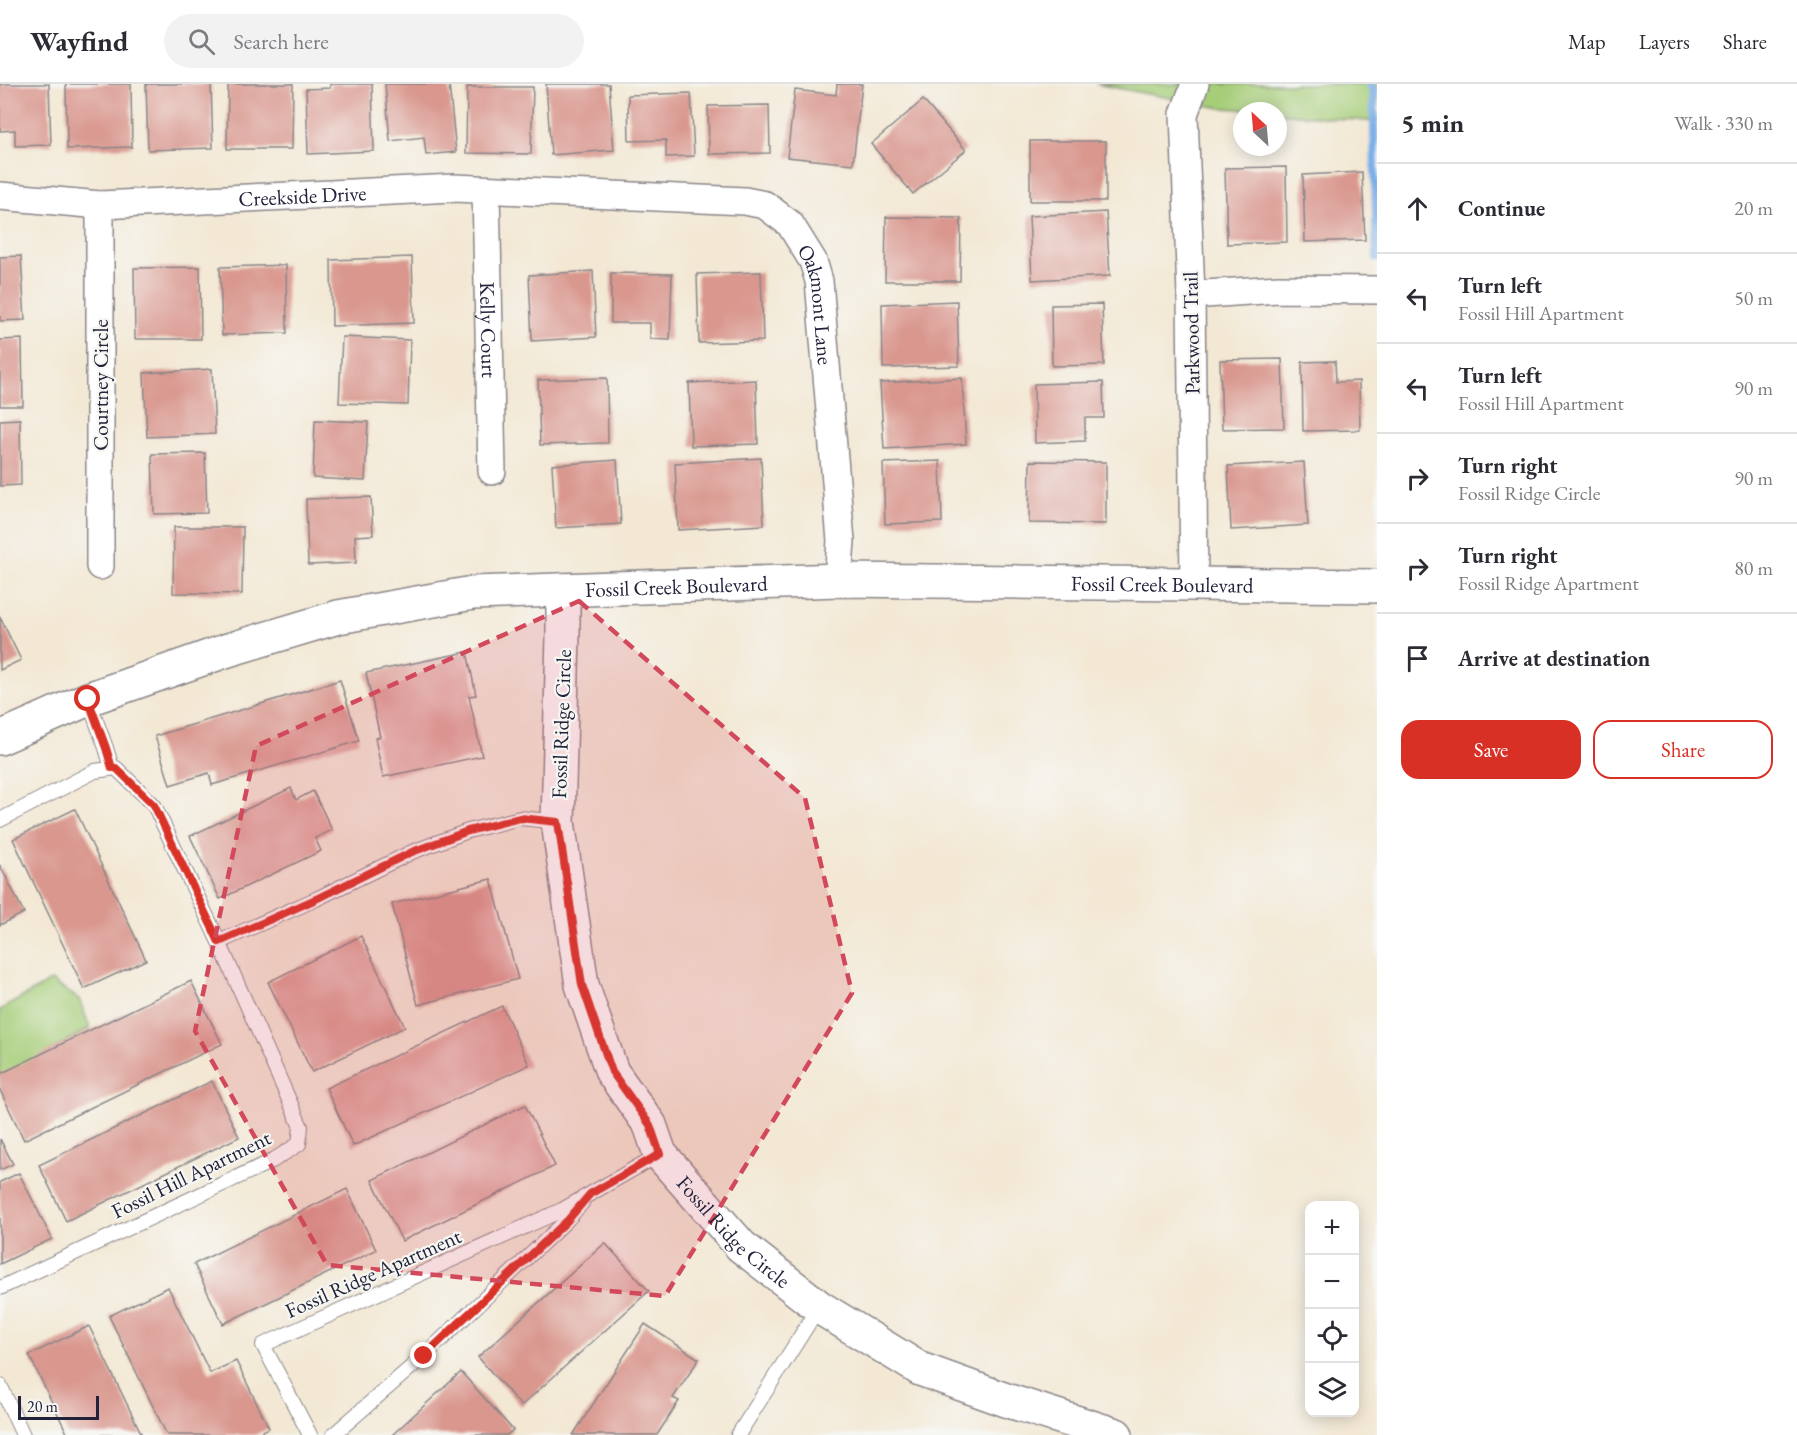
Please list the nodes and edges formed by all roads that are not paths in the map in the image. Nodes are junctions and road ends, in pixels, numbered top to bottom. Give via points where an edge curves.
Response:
1 (1195, 84) edge
2 (486, 190) junction
3 (606, 195) joint
4 (0, 196) edge
5 (100, 205) junction
6 (1377, 290) edge
7 (1191, 295) junction
8 (492, 471) dead end
9 (100, 566) dead end
10 (838, 580) junction
11 (1194, 584) junction
12 (1377, 586) edge
13 (563, 590) junction
14 (88, 699) junction
15 (0, 738) edge
16 (112, 768) junction
17 (0, 820) edge
18 (558, 822) junction
19 (219, 942) junction
20 (660, 1154) junction
21 (590, 1194) junction
22 (0, 1288) edge
23 (819, 1307) junction
24 (0, 1385) edge
25 (23, 1435) edge
26 (310, 1435) edge
27 (333, 1435) edge
28 (738, 1435) edge
29 (1116, 1435) edge

1 - 7 street, Parkwood Trail via 1184,114
2 - 3 street, Creekside Drive
2 - 5 street, Creekside Drive via 454,188
2 - 8 street, Kelly Court
3 - 10 street, Oakmont Lane via 765,205 790,224 813,261 819,281 841,541
4 - 5 street, Creekside Drive
5 - 9 street, Courtney Circle
6 - 7 street
7 - 11 street, Parkwood Trail
10 - 11 main road, Fossil Creek Boulevard
10 - 13 main road, Fossil Creek Boulevard
11 - 12 main road, Fossil Creek Boulevard
13 - 14 main road, Fossil Creek Boulevard via 473,593 338,617
13 - 18 main road, Fossil Ridge Circle
14 - 15 main road, Fossil Creek Boulevard
14 - 16 lane
16 - 17 lane via 95,771
16 - 19 lane, Fossil Hill Apartment via 154,805
18 - 19 lane via 520,818 468,831 412,852
18 - 20 main road, Fossil Ridge Circle via 582,985 612,1072 650,1125
19 - 22 lane, Fossil Hill Apartment via 301,1127 299,1144 272,1161
20 - 21 lane, Fossil Ridge Apartment
20 - 23 main road, Fossil Ridge Circle via 741,1246
21 - 26 lane, Fossil Ridge Apartment via 552,1215 263,1345
21 - 27 lane, Fossil Ridge Apartment via 567,1221 424,1356
23 - 28 lane
23 - 29 main road, Fossil Ridge Circle via 920,1369
24 - 25 lane

